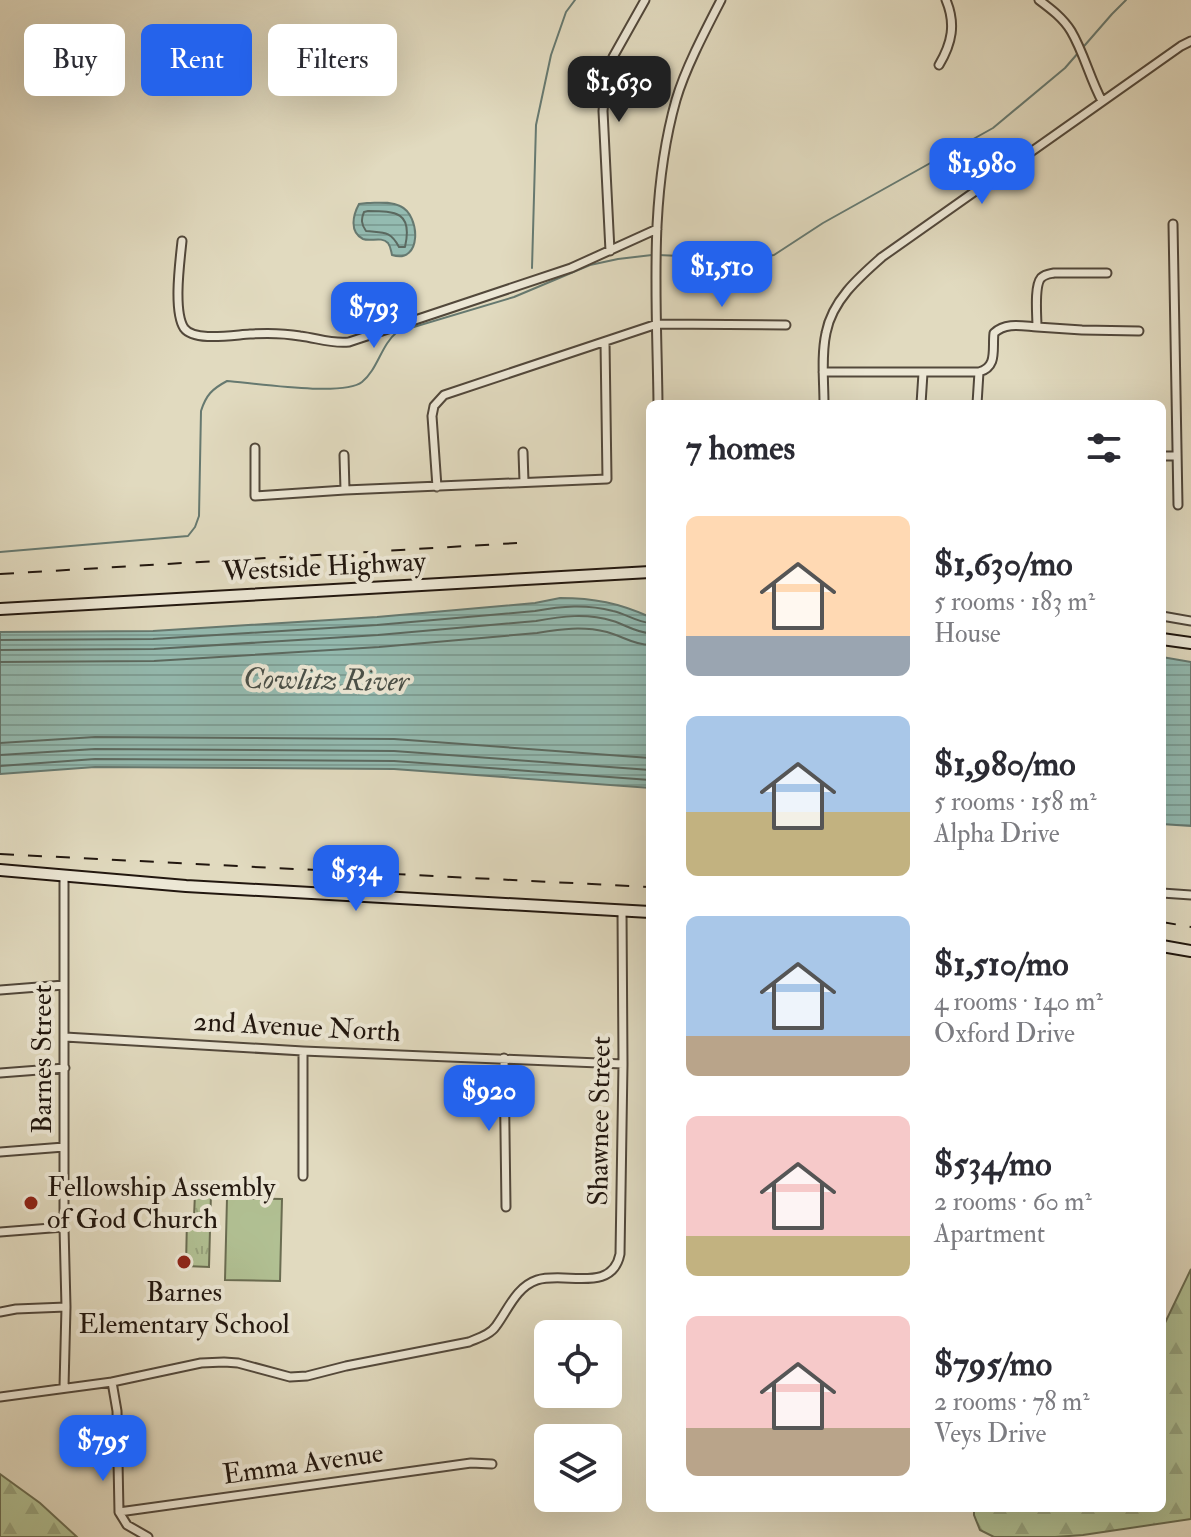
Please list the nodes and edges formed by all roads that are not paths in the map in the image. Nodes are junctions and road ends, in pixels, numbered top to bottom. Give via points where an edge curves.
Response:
1 (645, 0) edge
2 (721, 0) edge
3 (946, 0) edge
4 (1039, 0) edge
5 (1191, 41) edge
6 (939, 65) dead end
7 (1102, 101) junction
8 (1173, 224) dead end
9 (657, 229) junction
10 (182, 241) dead end
11 (610, 251) junction
12 (1107, 273) dead end
13 (657, 324) junction
14 (786, 325) dead end
15 (1037, 327) junction
16 (1139, 331) dead end
17 (605, 342) junction
18 (823, 372) junction
19 (979, 372) junction
20 (923, 373) junction
21 (658, 400) edge
22 (824, 400) edge
23 (921, 400) edge
24 (977, 400) edge
25 (255, 448) dead end
26 (523, 452) dead end
27 (344, 455) dead end
28 (1166, 456) edge
29 (1177, 456) junction
30 (524, 482) junction
31 (437, 487) junction
32 (345, 490) junction
33 (1178, 505) dead end
34 (646, 572) edge
35 (0, 609) edge
36 (1166, 617) edge
37 (1191, 621) edge
38 (1166, 640) edge
39 (1191, 643) edge
40 (0, 870) edge
41 (64, 875) junction
42 (1166, 893) edge
43 (1191, 895) edge
44 (622, 910) junction
45 (646, 912) edge
46 (1166, 947) edge
47 (1191, 951) edge
48 (64, 985) junction
49 (0, 990) edge
50 (65, 1037) junction
51 (303, 1051) junction
52 (504, 1058) junction
53 (623, 1064) junction
54 (65, 1068) junction
55 (0, 1073) edge
56 (64, 1147) junction
57 (0, 1152) edge
58 (303, 1176) dead end
59 (506, 1207) dead end
60 (64, 1227) junction
61 (0, 1232) edge
62 (66, 1307) junction
63 (0, 1312) edge
64 (112, 1382) junction
65 (64, 1387) junction
66 (0, 1397) edge
67 (492, 1464) dead end
68 (119, 1512) junction
69 (148, 1537) edge

1 - 11 street via 606,79
2 - 9 street via 677,96 665,141
3 - 6 street via 953,32
4 - 7 street via 1071,31
5 - 7 street
7 - 18 street via 882,257 852,284 826,333
8 - 29 street
9 - 11 street
9 - 13 street
10 - 11 street via 178,294 185,330 197,337 267,333 336,344
12 - 15 street via 1046,274 1037,286
13 - 14 street
13 - 17 street
13 - 21 street
15 - 16 street
15 - 19 street via 1000,328 994,333 991,365
17 - 30 street via 607,479
17 - 31 street via 444,395 432,416
18 - 20 street
18 - 22 street
19 - 20 street
19 - 24 street
20 - 23 street
25 - 32 street via 255,496
26 - 30 street
27 - 32 street
28 - 29 street
29 - 33 street
30 - 31 street
31 - 32 street
34 - 35 street, Westside Highway
36 - 37 street
38 - 39 street
40 - 41 street
41 - 44 street
41 - 48 street, Barnes Street
42 - 43 street
44 - 45 street
44 - 53 street, Shawnee Street
46 - 47 street
48 - 49 street
48 - 50 street, Barnes Street
50 - 51 street, 2nd Avenue North
50 - 54 street, Barnes Street
51 - 52 street, 2nd Avenue North
51 - 58 street
52 - 53 street, 2nd Avenue North
52 - 59 street
53 - 64 street, Shawnee Street via 620,1254 618,1265 604,1277 537,1280 516,1296 495,1327 469,1342 307,1376 224,1362
54 - 55 street
54 - 56 street, Barnes Street
56 - 57 street
56 - 60 street, Barnes Street
60 - 61 street
60 - 62 street, Barnes Street
62 - 63 street
62 - 65 street, Barnes Street
64 - 65 street
64 - 68 street
65 - 66 street
67 - 68 street, Emma Avenue
68 - 69 street via 127,1525

